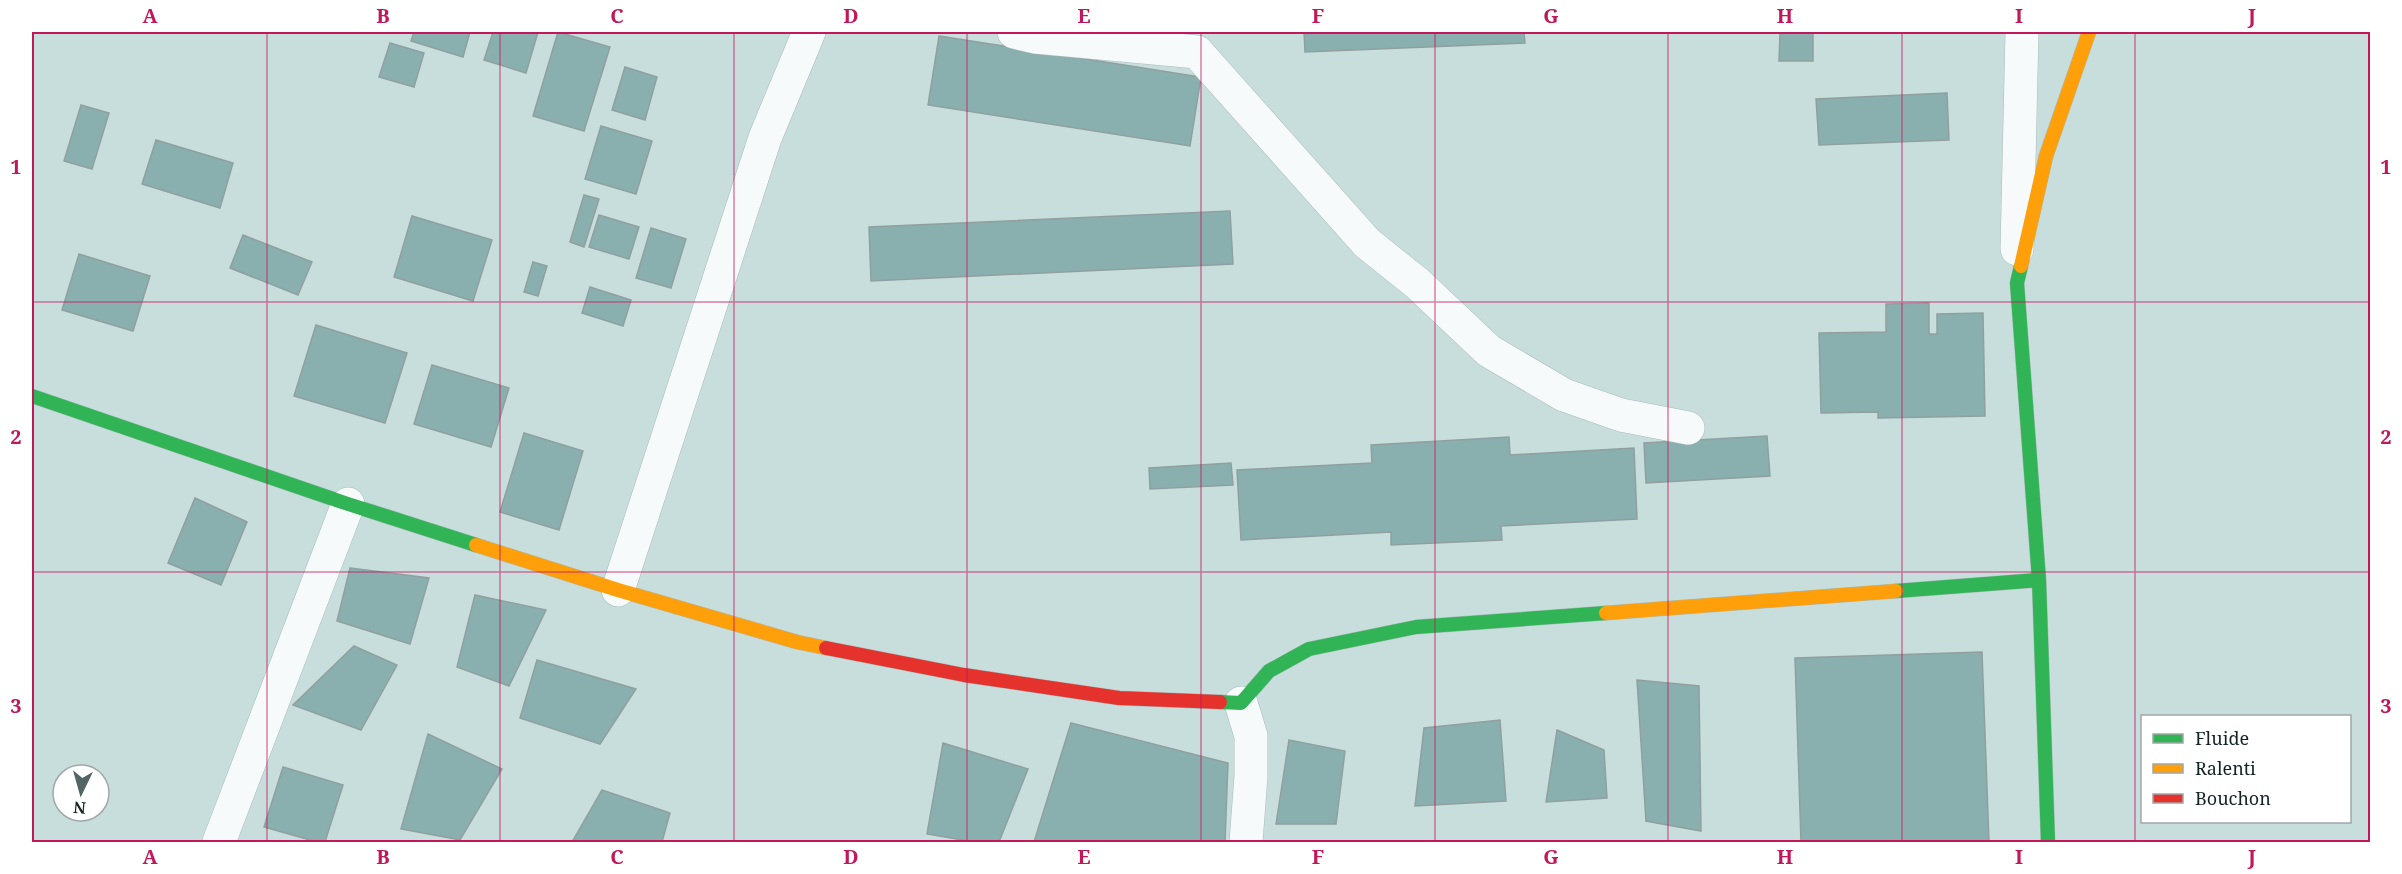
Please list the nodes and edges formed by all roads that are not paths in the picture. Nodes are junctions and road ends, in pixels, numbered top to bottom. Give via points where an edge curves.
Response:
1 (809, 32) edge
2 (1014, 32) edge
3 (2022, 32) edge
4 (2089, 32) edge
5 (2017, 283) junction
6 (32, 396) edge
7 (1688, 428) dead end
8 (348, 504) junction
9 (2039, 580) junction
10 (618, 590) junction
11 (1241, 703) junction
12 (219, 843) edge
13 (1246, 843) edge
14 (2048, 843) edge

1 - 10 street via 765,138
2 - 7 street via 1197,52 1367,243 1417,283 1489,351 1564,395 1621,415
3 - 5 street
4 - 5 street via 2046,156
5 - 9 street
6 - 8 street
8 - 10 street
8 - 12 street
9 - 11 street via 1416,627 1309,649 1269,671
9 - 14 street
10 - 11 street via 797,642 964,675 1119,698
11 - 13 street via 1251,736

